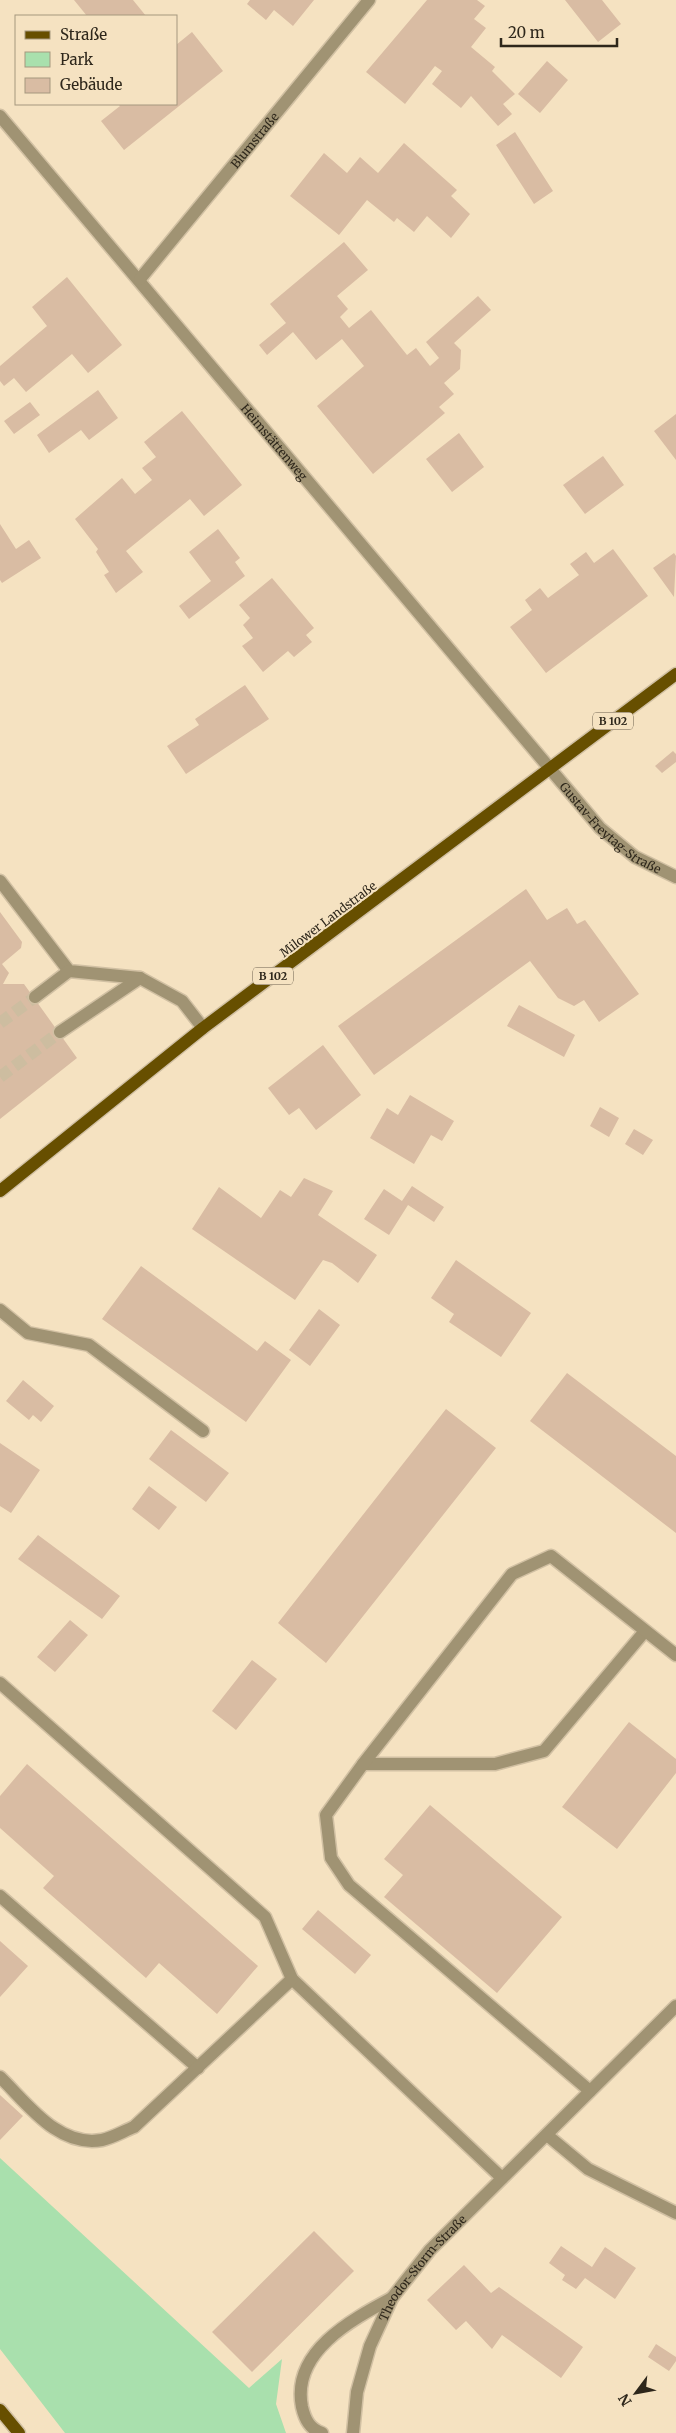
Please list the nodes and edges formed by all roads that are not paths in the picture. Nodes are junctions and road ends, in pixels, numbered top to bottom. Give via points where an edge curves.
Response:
1 (369, 0) edge
2 (0, 116) edge
3 (140, 279) junction
4 (676, 674) edge
5 (550, 769) junction
6 (676, 878) edge
7 (0, 882) edge
8 (69, 971) junction
9 (140, 978) junction
10 (35, 997) tunnel mouth
11 (203, 1028) junction
12 (60, 1032) tunnel mouth
13 (0, 1191) edge
14 (0, 1310) edge
15 (202, 1431) dead end
16 (645, 1631) junction
17 (676, 1655) edge
18 (0, 1683) edge
19 (363, 1764) junction
20 (0, 1896) edge
21 (292, 1979) junction
22 (676, 2006) edge
23 (198, 2068) junction
24 (0, 2077) edge
25 (590, 2091) junction
26 (547, 2135) junction
27 (502, 2178) junction
28 (676, 2212) edge
29 (392, 2298) junction
30 (0, 2410) edge
31 (350, 2432) edge
32 (19, 2433) edge
33 (322, 2433) edge

1 - 3 street, Blumstraße
2 - 3 street, Heimstättenweg
3 - 5 street, Heimstättenweg
4 - 5 main road, Milower Landstraße / B 102
5 - 6 street, Gustav-Freytag-Straße via 600,828 635,857
5 - 11 main road, Milower Landstraße / B 102
7 - 8 street
8 - 9 street
8 - 10 street
9 - 11 street via 182,1001
9 - 12 street
11 - 13 main road, Milower Landstraße / B 102
14 - 15 street via 28,1333 89,1345
16 - 17 street
16 - 19 street via 544,1751 495,1764
16 - 19 street via 551,1556 512,1574
18 - 21 street via 265,1917
19 - 25 street via 326,1815 330,1858 349,1885
20 - 23 street
21 - 23 street
21 - 27 street
22 - 25 street, Theodor-Storm-Straße
23 - 24 street via 134,2126 101,2140 80,2139 56,2132
25 - 26 street, Theodor-Storm-Straße
26 - 27 street, Theodor-Storm-Straße
26 - 28 street via 588,2169
27 - 29 street, Theodor-Storm-Straße via 430,2250
29 - 31 street, Theodor-Storm-Straße via 370,2346
29 - 33 street via 352,2320 318,2349 302,2378 304,2418 314,2430
30 - 32 main road

